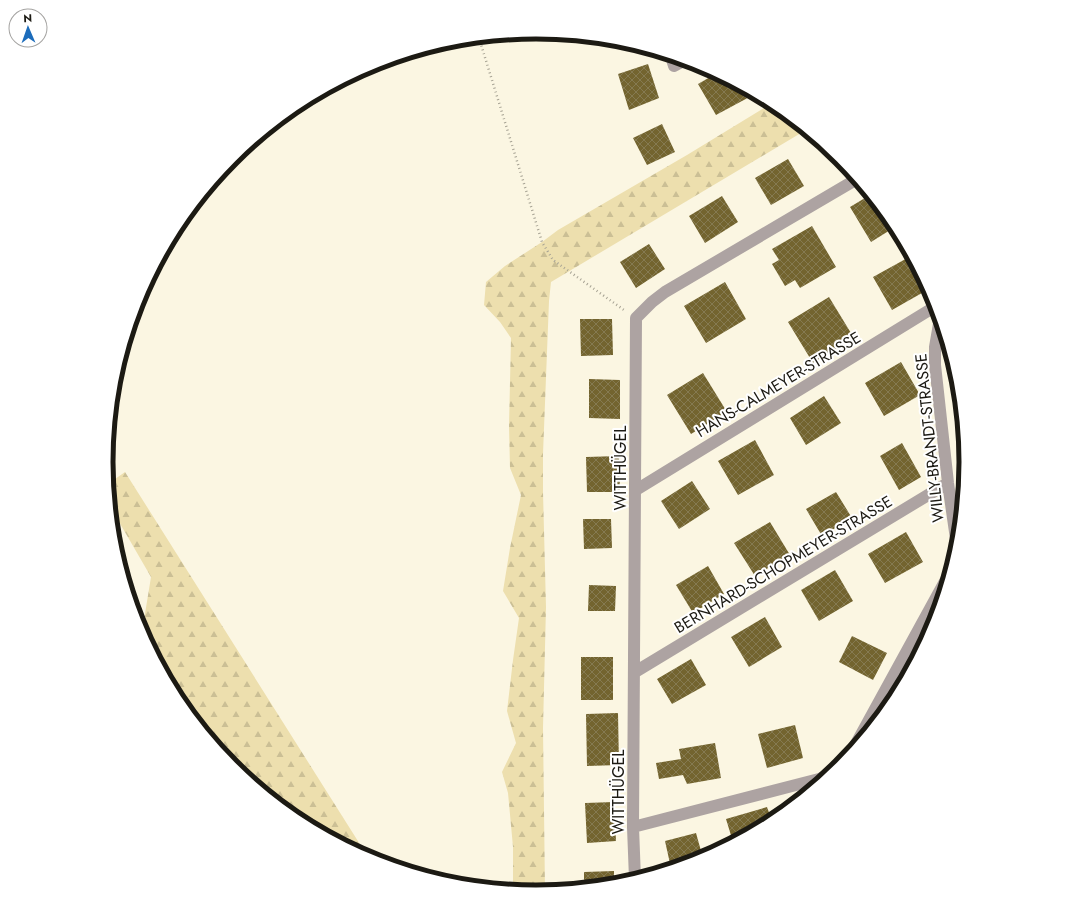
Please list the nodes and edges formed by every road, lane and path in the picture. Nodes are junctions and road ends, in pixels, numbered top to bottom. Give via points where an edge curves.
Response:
1 (480, 43) edge
2 (853, 182) edge
3 (931, 309) edge
4 (636, 318) junction
5 (938, 329) edge
6 (948, 483) junction
7 (636, 490) junction
8 (954, 524) edge
9 (938, 594) edge
10 (635, 672) junction
11 (863, 731) edge
12 (816, 779) edge
13 (634, 827) junction
14 (635, 873) edge

1 - 4 path via 542,242 553,260
2 - 4 street via 665,292
3 - 7 street, HANS-CALMEYER-STRASSE
4 - 7 street, WITTHÜGEL
5 - 6 street, WILLY-BRANDT-STRASSE via 935,365
6 - 8 street, WILLY-BRANDT-STRASSE
6 - 10 street, BERNHARD-SCHOPMEYER-STRASSE
7 - 10 street, WITTHÜGEL
9 - 11 street
10 - 13 street, WITTHÜGEL
12 - 13 street
13 - 14 street, WITTHÜGEL

